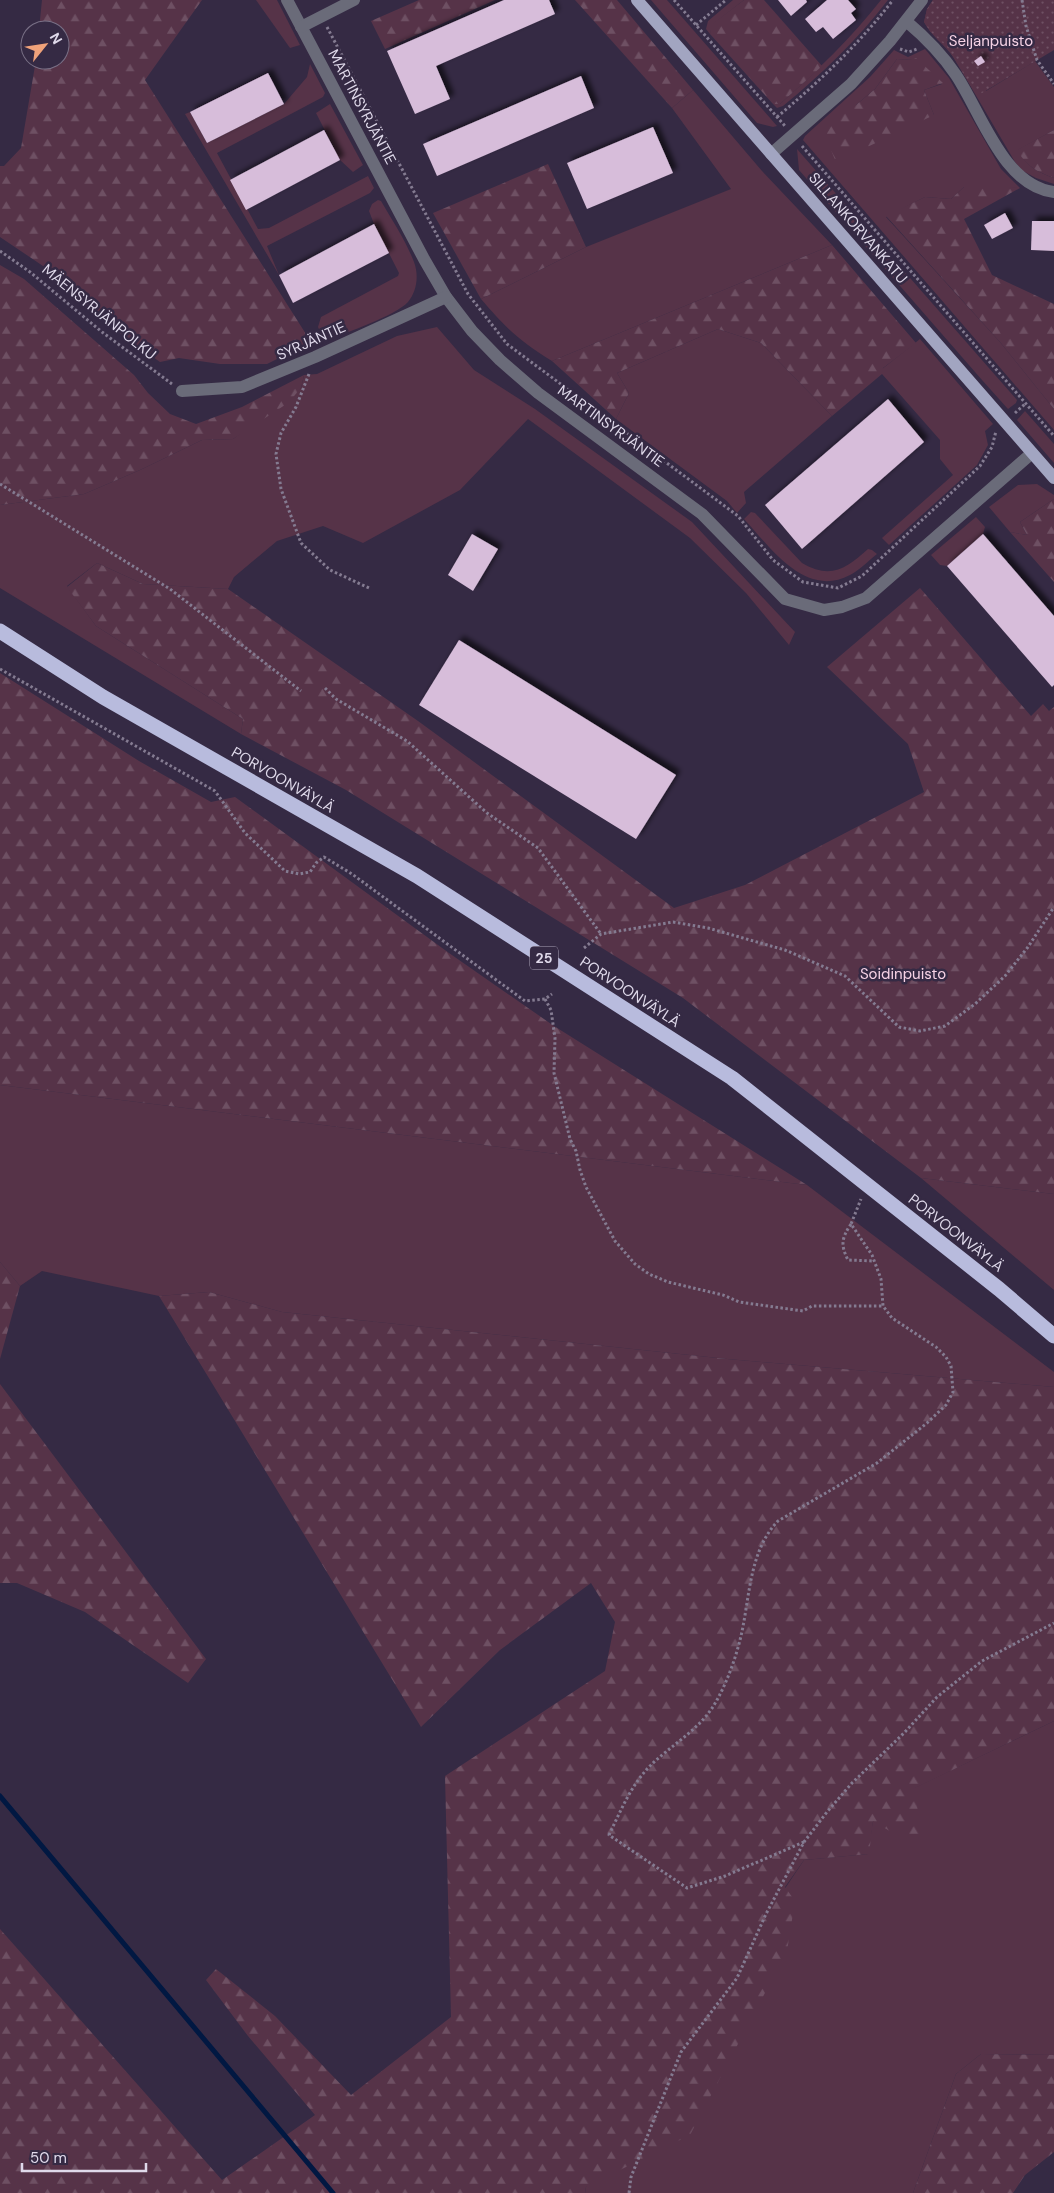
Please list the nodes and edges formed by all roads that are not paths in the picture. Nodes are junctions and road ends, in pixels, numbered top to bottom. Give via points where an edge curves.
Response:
1 (287, 0) edge
2 (354, 0) edge
3 (637, 0) edge
4 (922, 0) edge
5 (906, 21) junction
6 (301, 27) junction
7 (771, 154) junction
8 (1054, 192) edge
9 (446, 297) junction
10 (182, 392) road end
11 (1032, 453) junction
12 (1054, 478) edge
13 (0, 630) edge
14 (1054, 1336) edge

1 - 6 street, MARTINSYRJÄNTIE
2 - 6 street
3 - 7 main road, SILLANKORVANKATU
4 - 5 street
5 - 7 street via 851,84
5 - 8 street via 946,62 1014,172 1039,188
6 - 9 street, MARTINSYRJÄNTIE
7 - 11 main road, SILLANKORVANKATU
9 - 10 street, SYRJÄNTIE via 242,388
9 - 11 street, MARTINSYRJÄNTIE via 500,360 538,393 702,514 785,599 808,607 824,610 866,598
11 - 12 main road, SILLANKORVANKATU
13 - 14 highway, PORVOONVÄYLÄ / 25 via 102,697 416,876 732,1078

